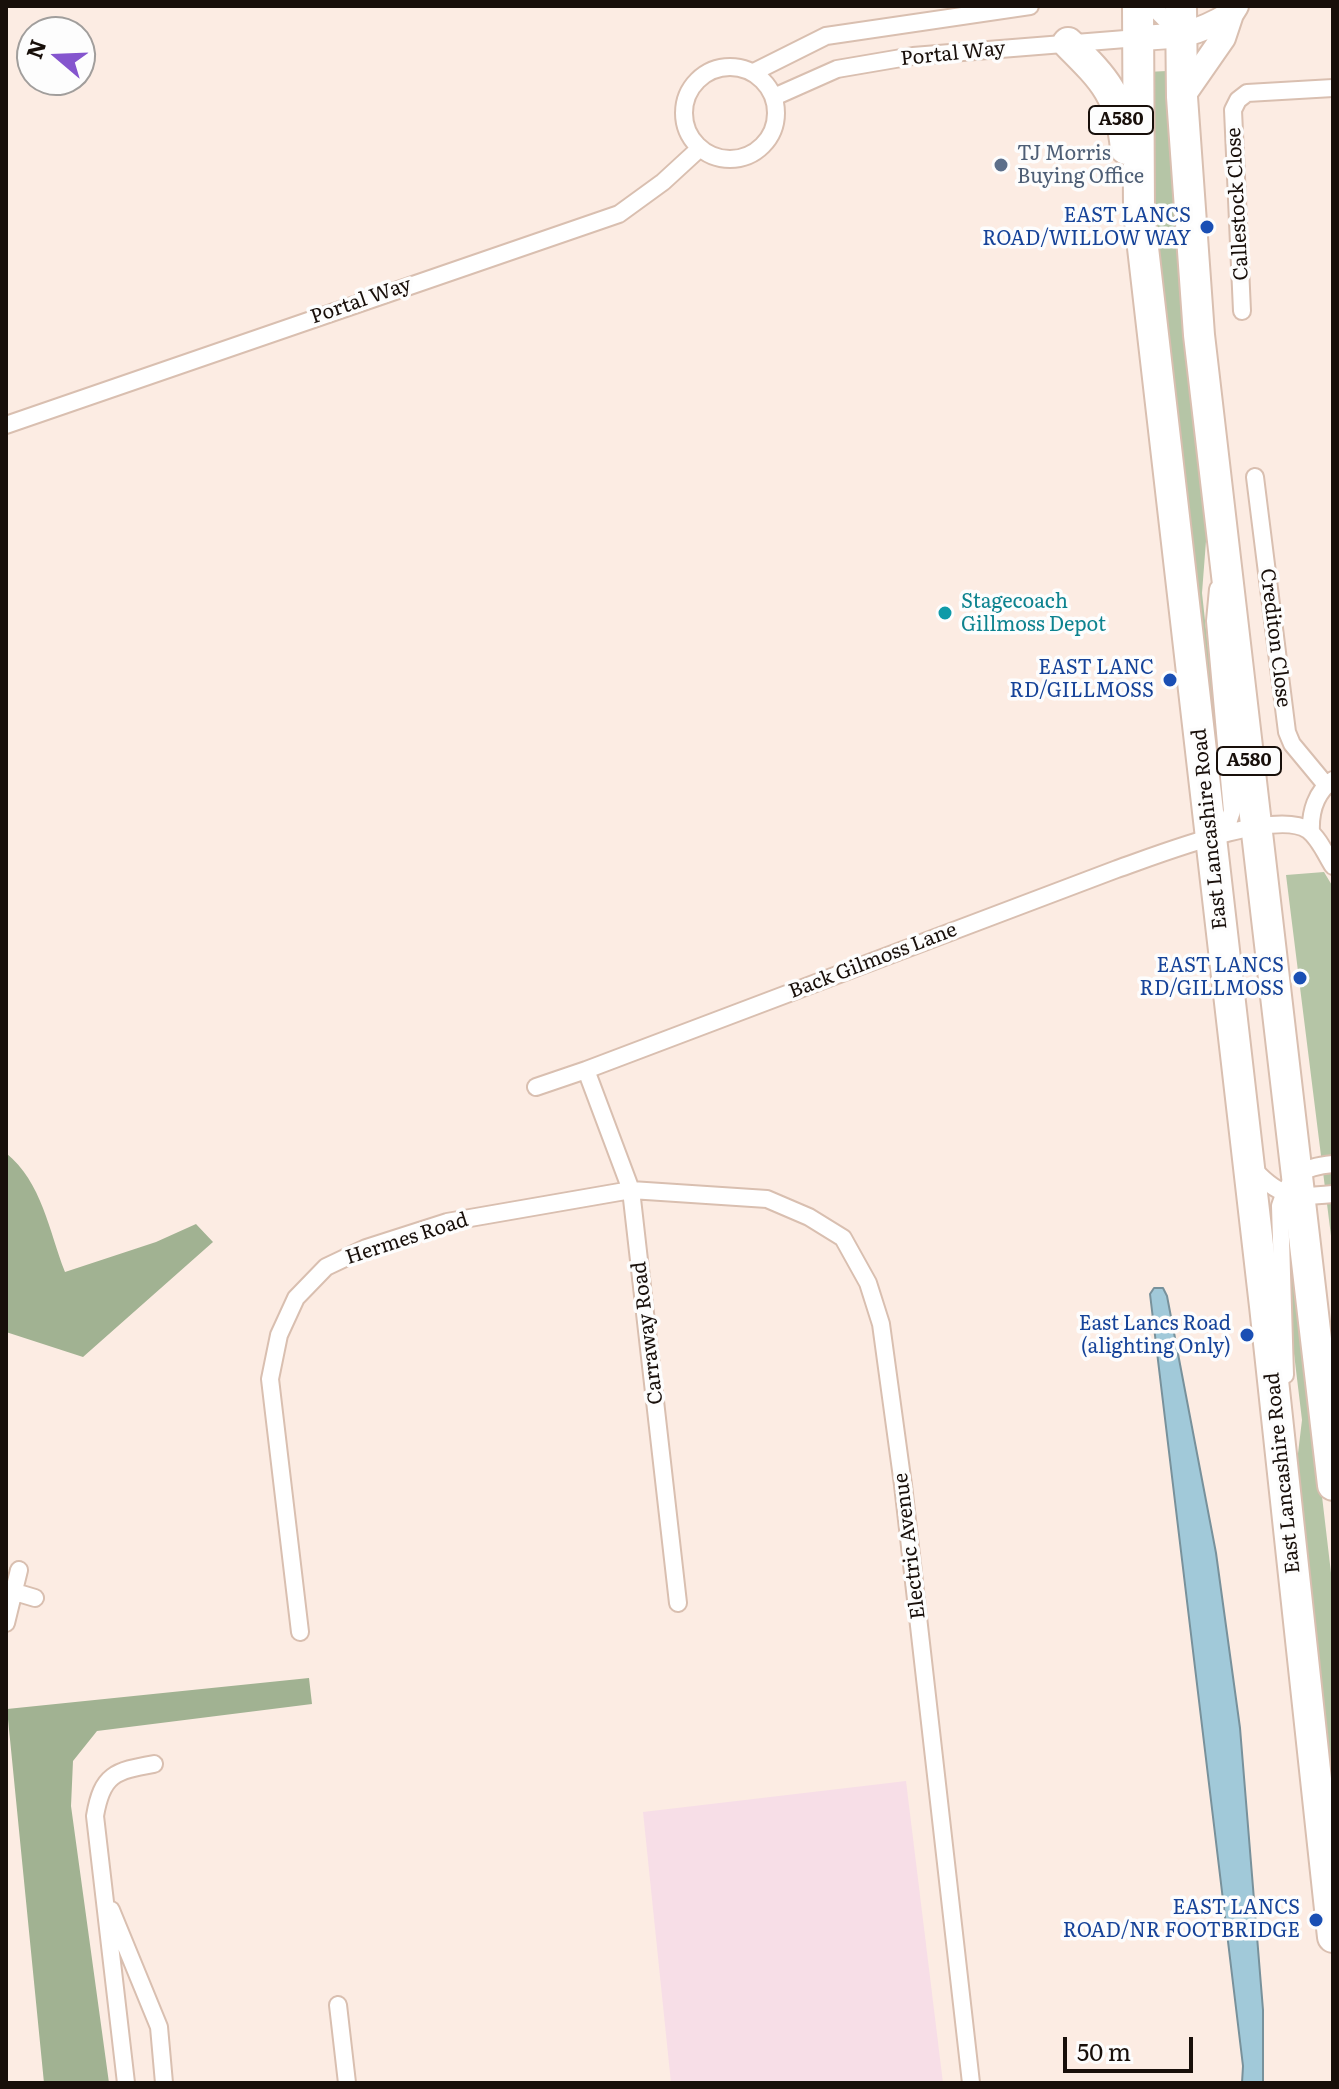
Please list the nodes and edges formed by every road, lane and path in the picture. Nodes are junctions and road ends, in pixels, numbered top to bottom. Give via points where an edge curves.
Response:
1 (1030, 6) edge
2 (1138, 6) edge
3 (1152, 6) edge
4 (1234, 10) edge
5 (1181, 21) edge
6 (1138, 38) junction
7 (1068, 43) junction
8 (754, 72) junction
9 (1333, 88) edge
10 (774, 97) junction
11 (1182, 97) junction
12 (700, 148) junction
13 (1139, 213) junction
14 (1242, 311) dead end
15 (6, 425) edge
16 (1255, 477) dead end
17 (1224, 544) junction
18 (1330, 782) edge
19 (1257, 827) junction
20 (1311, 832) junction
21 (1211, 838) junction
22 (1333, 866) edge
23 (586, 1070) junction
24 (536, 1087) dead end
25 (1247, 1161) junction
26 (1333, 1164) edge
27 (1294, 1188) junction
28 (631, 1190) junction
29 (1333, 1194) edge
30 (1283, 1472) junction
31 (1333, 1485) edge
32 (19, 1570) dead end
33 (15, 1592) junction
34 (35, 1598) dead end
35 (678, 1603) dead end
36 (6, 1623) edge
37 (300, 1632) dead end
38 (154, 1764) dead end
39 (104, 1896) junction
40 (1333, 1937) edge
41 (338, 2005) dead end
42 (126, 2083) edge
43 (164, 2083) edge
44 (347, 2083) edge
45 (971, 2083) edge

1 - 8 street, Portal Way via 826,36
2 - 6 highway, East Lancashire Road / A580
3 - 5 street
4 - 5 street via 1203,30
4 - 11 street via 1223,38
5 - 6 street
5 - 11 highway, A580
6 - 7 street, Portal Way
6 - 13 highway, East Lancashire Road / A580
7 - 10 street, Portal Way via 913,56 837,69
7 - 13 highway, A580 via 1116,99 1128,183
8 - 10 street
8 - 12 street via 723,66 695,82 687,94 685,123
9 - 14 street, Callestock Close via 1247,93 1233,110
10 - 12 street via 776,123 763,147 738,159
11 - 17 highway, A580 via 1199,335
12 - 15 street, Portal Way via 619,214
13 - 21 highway, East Lancashire Road / A580
16 - 18 street, Crediton Close via 1287,732 1292,744
17 - 19 highway, A580
17 - 21 street via 1215,621 1232,811 1227,826
18 - 20 street via 1313,806
19 - 20 street, Back Gilmoss Lane via 1285,824
19 - 21 street, Back Gilmoss Lane
19 - 27 highway, A580
20 - 22 street
21 - 23 street, Back Gilmoss Lane
21 - 25 highway, East Lancashire Road / A580
23 - 24 street, Back Gilmoss Lane
23 - 28 street, Carraway Road
25 - 27 street via 1258,1174
25 - 30 highway, East Lancashire Road / A580
26 - 27 street via 1313,1166
27 - 29 street
27 - 30 street via 1280,1206 1279,1221 1286,1334
27 - 31 highway, A580
28 - 35 street, Carraway Road
28 - 37 street, Hermes Road via 447,1222 366,1248 326,1267 296,1298 279,1335 270,1379
28 - 45 street, Electric Avenue via 767,1199 843,1238 868,1283 881,1324 903,1485
30 - 40 highway, East Lancashire Road / A580
32 - 33 street
33 - 34 street
33 - 36 street
38 - 39 street via 123,1769 99,1792 95,1816
39 - 42 street
39 - 43 street via 159,2027
41 - 44 street

